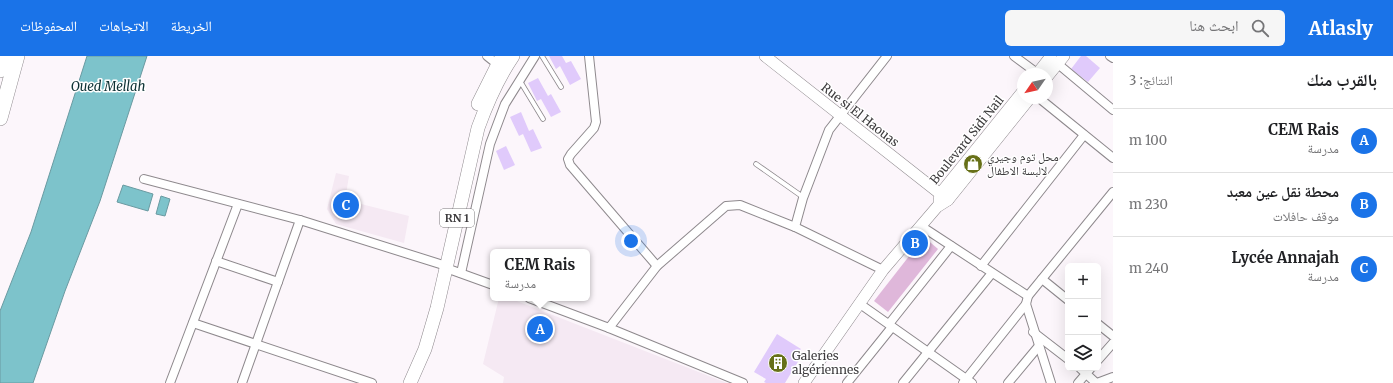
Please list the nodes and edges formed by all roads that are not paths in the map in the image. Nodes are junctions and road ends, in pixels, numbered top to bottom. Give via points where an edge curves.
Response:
1 (4, 56) edge
2 (17, 56) edge
3 (514, 56) edge
4 (535, 56) edge
5 (542, 56) edge
6 (589, 56) edge
7 (765, 56) edge
8 (887, 56) edge
9 (1014, 56) edge
10 (1110, 56) edge
11 (1113, 58) edge
12 (495, 59) edge
13 (1058, 59) edge
14 (1030, 68) edge
15 (1048, 68) edge
16 (0, 70) edge
17 (519, 79) junction
18 (561, 87) dead end
19 (1017, 99) edge
20 (1025, 104) edge
21 (1046, 104) edge
22 (1113, 110) edge
23 (839, 115) junction
24 (0, 118) edge
25 (543, 119) dead end
26 (1084, 135) junction
27 (1113, 158) edge
28 (756, 164) dead end
29 (144, 179) dead end
30 (1113, 192) edge
31 (944, 197) junction
32 (803, 198) junction
33 (238, 204) junction
34 (300, 220) junction
35 (921, 226) junction
36 (795, 227) junction
37 (952, 246) junction
38 (216, 261) junction
39 (443, 266) junction
40 (657, 266) junction
41 (981, 266) junction
42 (883, 270) junction
43 (461, 272) junction
44 (992, 273) junction
45 (1042, 279) junction
46 (278, 282) junction
47 (490, 283) edge
48 (1028, 296) junction
49 (1067, 299) edge
50 (537, 301) edge
51 (860, 304) junction
52 (1026, 304) junction
53 (193, 323) junction
54 (890, 326) junction
55 (1101, 326) edge
56 (609, 328) junction
57 (1034, 332) junction
58 (1113, 336) edge
59 (1113, 343) edge
60 (256, 345) junction
61 (1038, 347) junction
62 (928, 353) junction
63 (1065, 357) edge
64 (1101, 357) edge
65 (1085, 371) edge
66 (1087, 371) edge
67 (1113, 377) edge
68 (967, 382) edge
69 (170, 383) edge
70 (242, 383) edge
71 (372, 383) edge
72 (401, 383) edge
73 (410, 383) edge
74 (743, 383) edge
75 (804, 383) edge
76 (847, 383) edge
77 (904, 383) edge
78 (1008, 383) edge
79 (1051, 383) edge
80 (1078, 383) edge
81 (1096, 383) edge

1 - 16 highway
2 - 24 highway
3 - 39 main road, RN 1 via 487,104 478,128
4 - 17 street
5 - 18 lane
6 - 40 street via 596,122 594,128 568,159 570,165
7 - 23 main road, Rue si El Haouas
8 - 23 street
9 - 14 street
10 - 11 street
12 - 39 main road, RN 1 via 471,123 453,198
13 - 15 main road
13 - 22 street
17 - 25 lane
17 - 43 street via 505,104 490,144
19 - 31 main road, Boulevard Sidi Nail
20 - 31 main road, Boulevard Sidi Nail
21 - 26 street
23 - 31 main road, Rue si El Haouas
23 - 32 street via 824,142
26 - 27 street
26 - 41 street
28 - 32 lane
29 - 33 street
30 - 45 street
31 - 35 main road, Boulevard Sidi Nail
32 - 36 street
33 - 34 street
33 - 38 street
34 - 39 street
34 - 46 street
35 - 37 street
35 - 42 main road
36 - 40 street via 733,204 726,206
36 - 42 street
37 - 41 street
37 - 54 street
38 - 46 street
38 - 53 street
39 - 43 street
39 - 72 main road, RN 1 via 416,354
39 - 73 main road, RN 1 via 425,349
40 - 56 street
41 - 44 street
42 - 51 main road
43 - 47 street
44 - 48 street
44 - 62 street
45 - 48 street
45 - 49 street
46 - 60 street
48 - 52 street
50 - 56 street
51 - 54 street
51 - 75 main road
52 - 57 street
52 - 68 street
53 - 60 street
53 - 69 street
54 - 62 street
54 - 76 street
55 - 58 street
56 - 74 street
57 - 61 street
57 - 63 street
59 - 64 street
60 - 70 street
60 - 71 street
61 - 78 street
61 - 79 street
62 - 68 street
62 - 77 street
65 - 80 street
66 - 81 street
67 - 81 street

